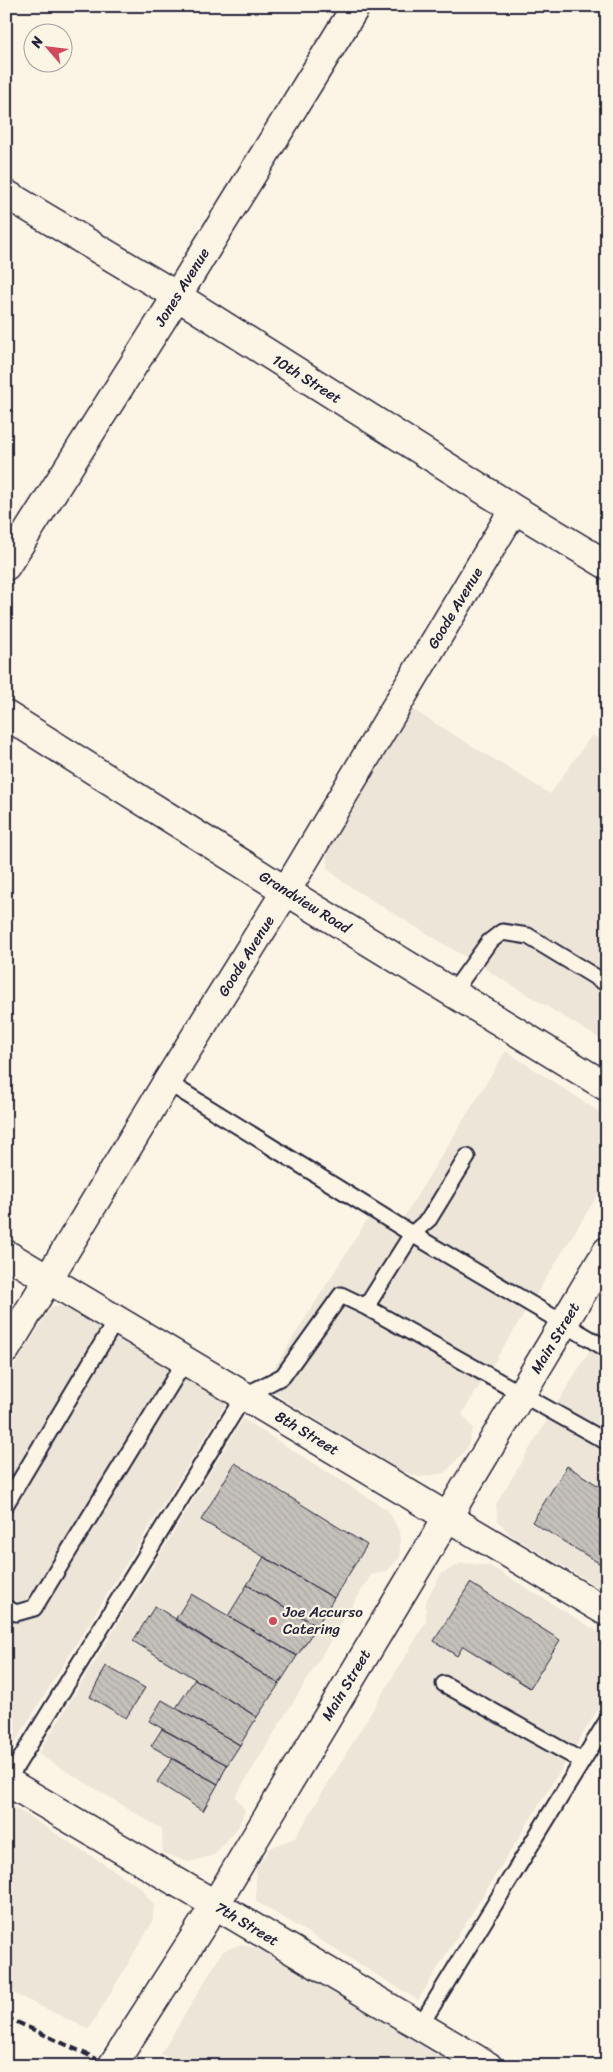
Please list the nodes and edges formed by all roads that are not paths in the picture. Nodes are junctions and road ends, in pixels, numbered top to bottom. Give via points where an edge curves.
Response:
1 (356, 6) edge
2 (6, 194) edge
3 (177, 296) junction
4 (514, 509) junction
5 (607, 565) edge
6 (6, 566) edge
7 (6, 715) edge
8 (286, 891) junction
9 (607, 984) edge
10 (453, 992) junction
11 (167, 1082) junction
12 (607, 1087) edge
13 (467, 1156) dead end
14 (412, 1234) junction
15 (6, 1254) edge
16 (604, 1261) edge
17 (49, 1280) junction
18 (366, 1307) junction
19 (116, 1320) junction
20 (564, 1324) junction
21 (6, 1348) edge
22 (607, 1349) edge
23 (185, 1361) junction
24 (521, 1393) junction
25 (244, 1396) junction
26 (607, 1442) edge
27 (6, 1504) edge
28 (447, 1516) junction
29 (6, 1608) edge
30 (607, 1612) edge
31 (444, 1684) dead end
32 (607, 1721) edge
33 (582, 1761) junction
34 (6, 1781) edge
35 (215, 1905) junction
36 (420, 2026) junction
37 (112, 2066) edge
38 (488, 2066) edge

1 - 3 street, Jones Avenue
2 - 3 street, 10th Street
3 - 4 street, 10th Street
3 - 6 street, Jones Avenue
4 - 5 street, 10th Street
4 - 8 street, Goode Avenue
7 - 8 street, Grandview Road
8 - 10 street, Grandview Road
8 - 11 street, Goode Avenue
9 - 10 lane via 528,936 502,932 489,942
10 - 12 street, Grandview Road
11 - 14 lane
11 - 17 street, Goode Avenue
13 - 14 lane via 429,1219
14 - 18 lane
14 - 20 lane
15 - 17 street, 8th Street
16 - 20 street, Main Street
17 - 19 street, 8th Street
17 - 21 street, Goode Avenue
18 - 24 lane
18 - 25 lane via 341,1295 283,1376
19 - 23 street, 8th Street
19 - 27 lane
20 - 22 lane
20 - 24 street, Main Street
23 - 25 street, 8th Street
23 - 29 lane via 34,1608 16,1613
24 - 26 lane
24 - 28 street, Main Street
25 - 28 street, 8th Street
25 - 34 lane
28 - 30 street, 8th Street
28 - 35 street, Main Street
31 - 33 lane
32 - 33 lane
33 - 36 lane
34 - 35 street, 7th Street
35 - 36 street, 7th Street
35 - 37 street, Main Street
36 - 38 street, 7th Street

